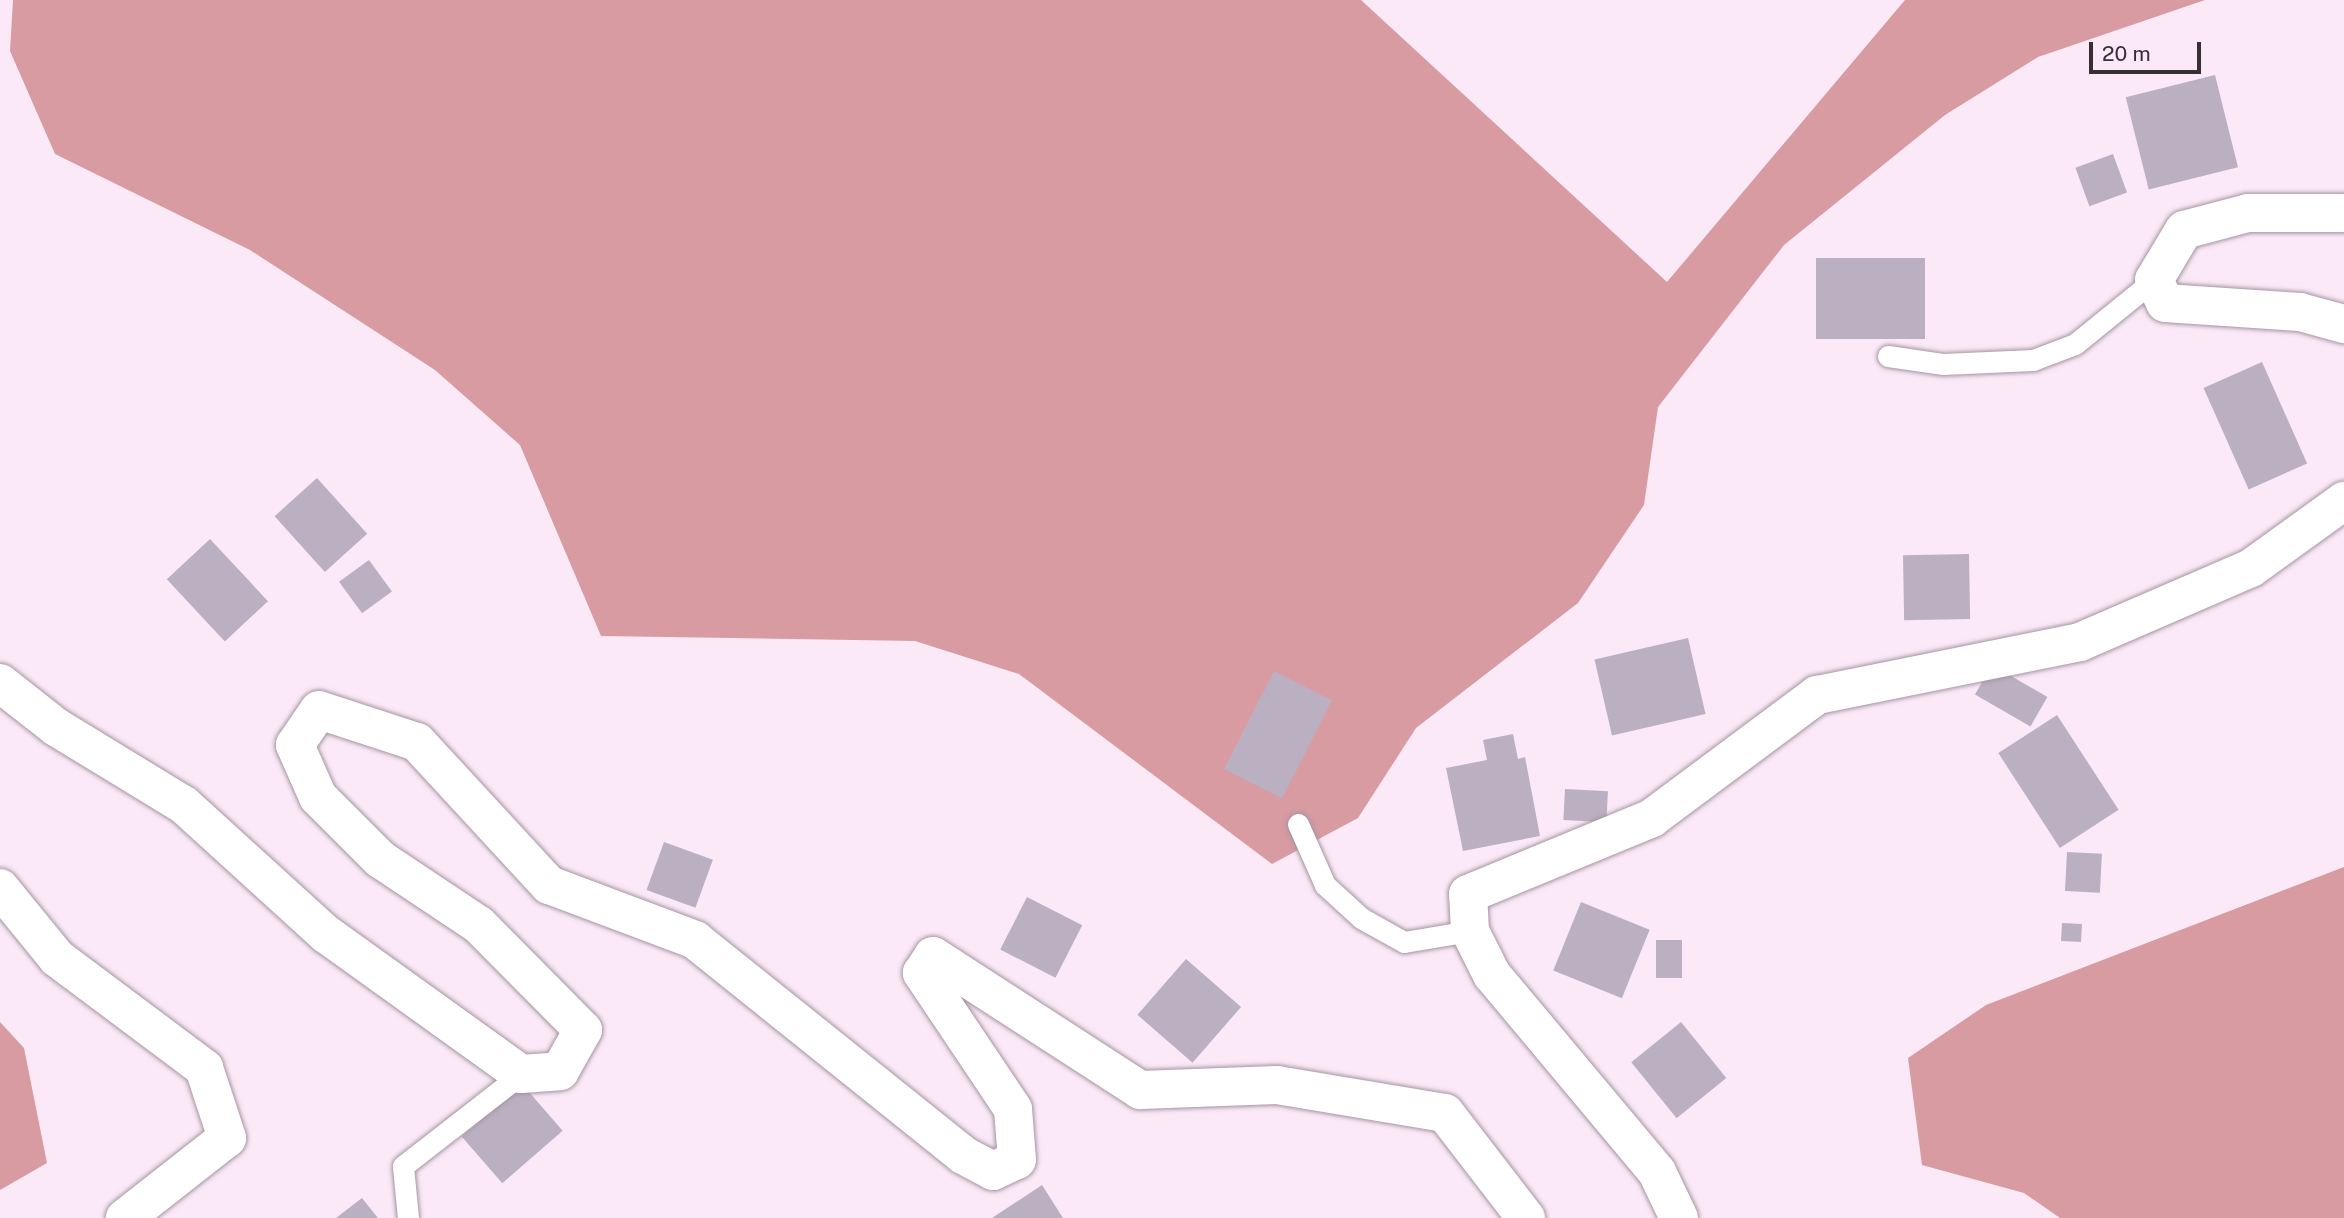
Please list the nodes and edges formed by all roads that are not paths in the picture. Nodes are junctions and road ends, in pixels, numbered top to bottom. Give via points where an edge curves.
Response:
1 (2344, 213) edge
2 (2154, 280) junction
3 (2344, 324) edge
4 (1888, 356) dead end
5 (2344, 501) edge
6 (0, 683) edge
7 (1298, 824) dead end
8 (0, 888) edge
9 (1470, 931) junction
10 (521, 1074) junction
11 (125, 1218) edge
12 (408, 1218) edge
13 (1526, 1218) edge
14 (1679, 1218) edge

1 - 2 street via 2248,213 2183,230
2 - 3 street via 2165,303 2300,312
2 - 4 lane via 2075,344 2033,360 1943,364
5 - 9 street via 2251,568 2080,642 1817,695 1653,818 1468,894
6 - 10 street via 56,727 184,805 326,934
7 - 9 lane via 1325,885 1361,918 1404,942
8 - 11 street via 57,958 204,1068 227,1138
9 - 14 street via 1492,975 1657,1172
10 - 12 lane via 403,1166
10 - 13 street via 559,1071 583,1030 479,925 380,859 318,797 295,744 319,710 416,742 548,885 695,940 963,1155 992,1171 1017,1160 1013,1109 922,973 933,956 1140,1090 1277,1085 1445,1114

